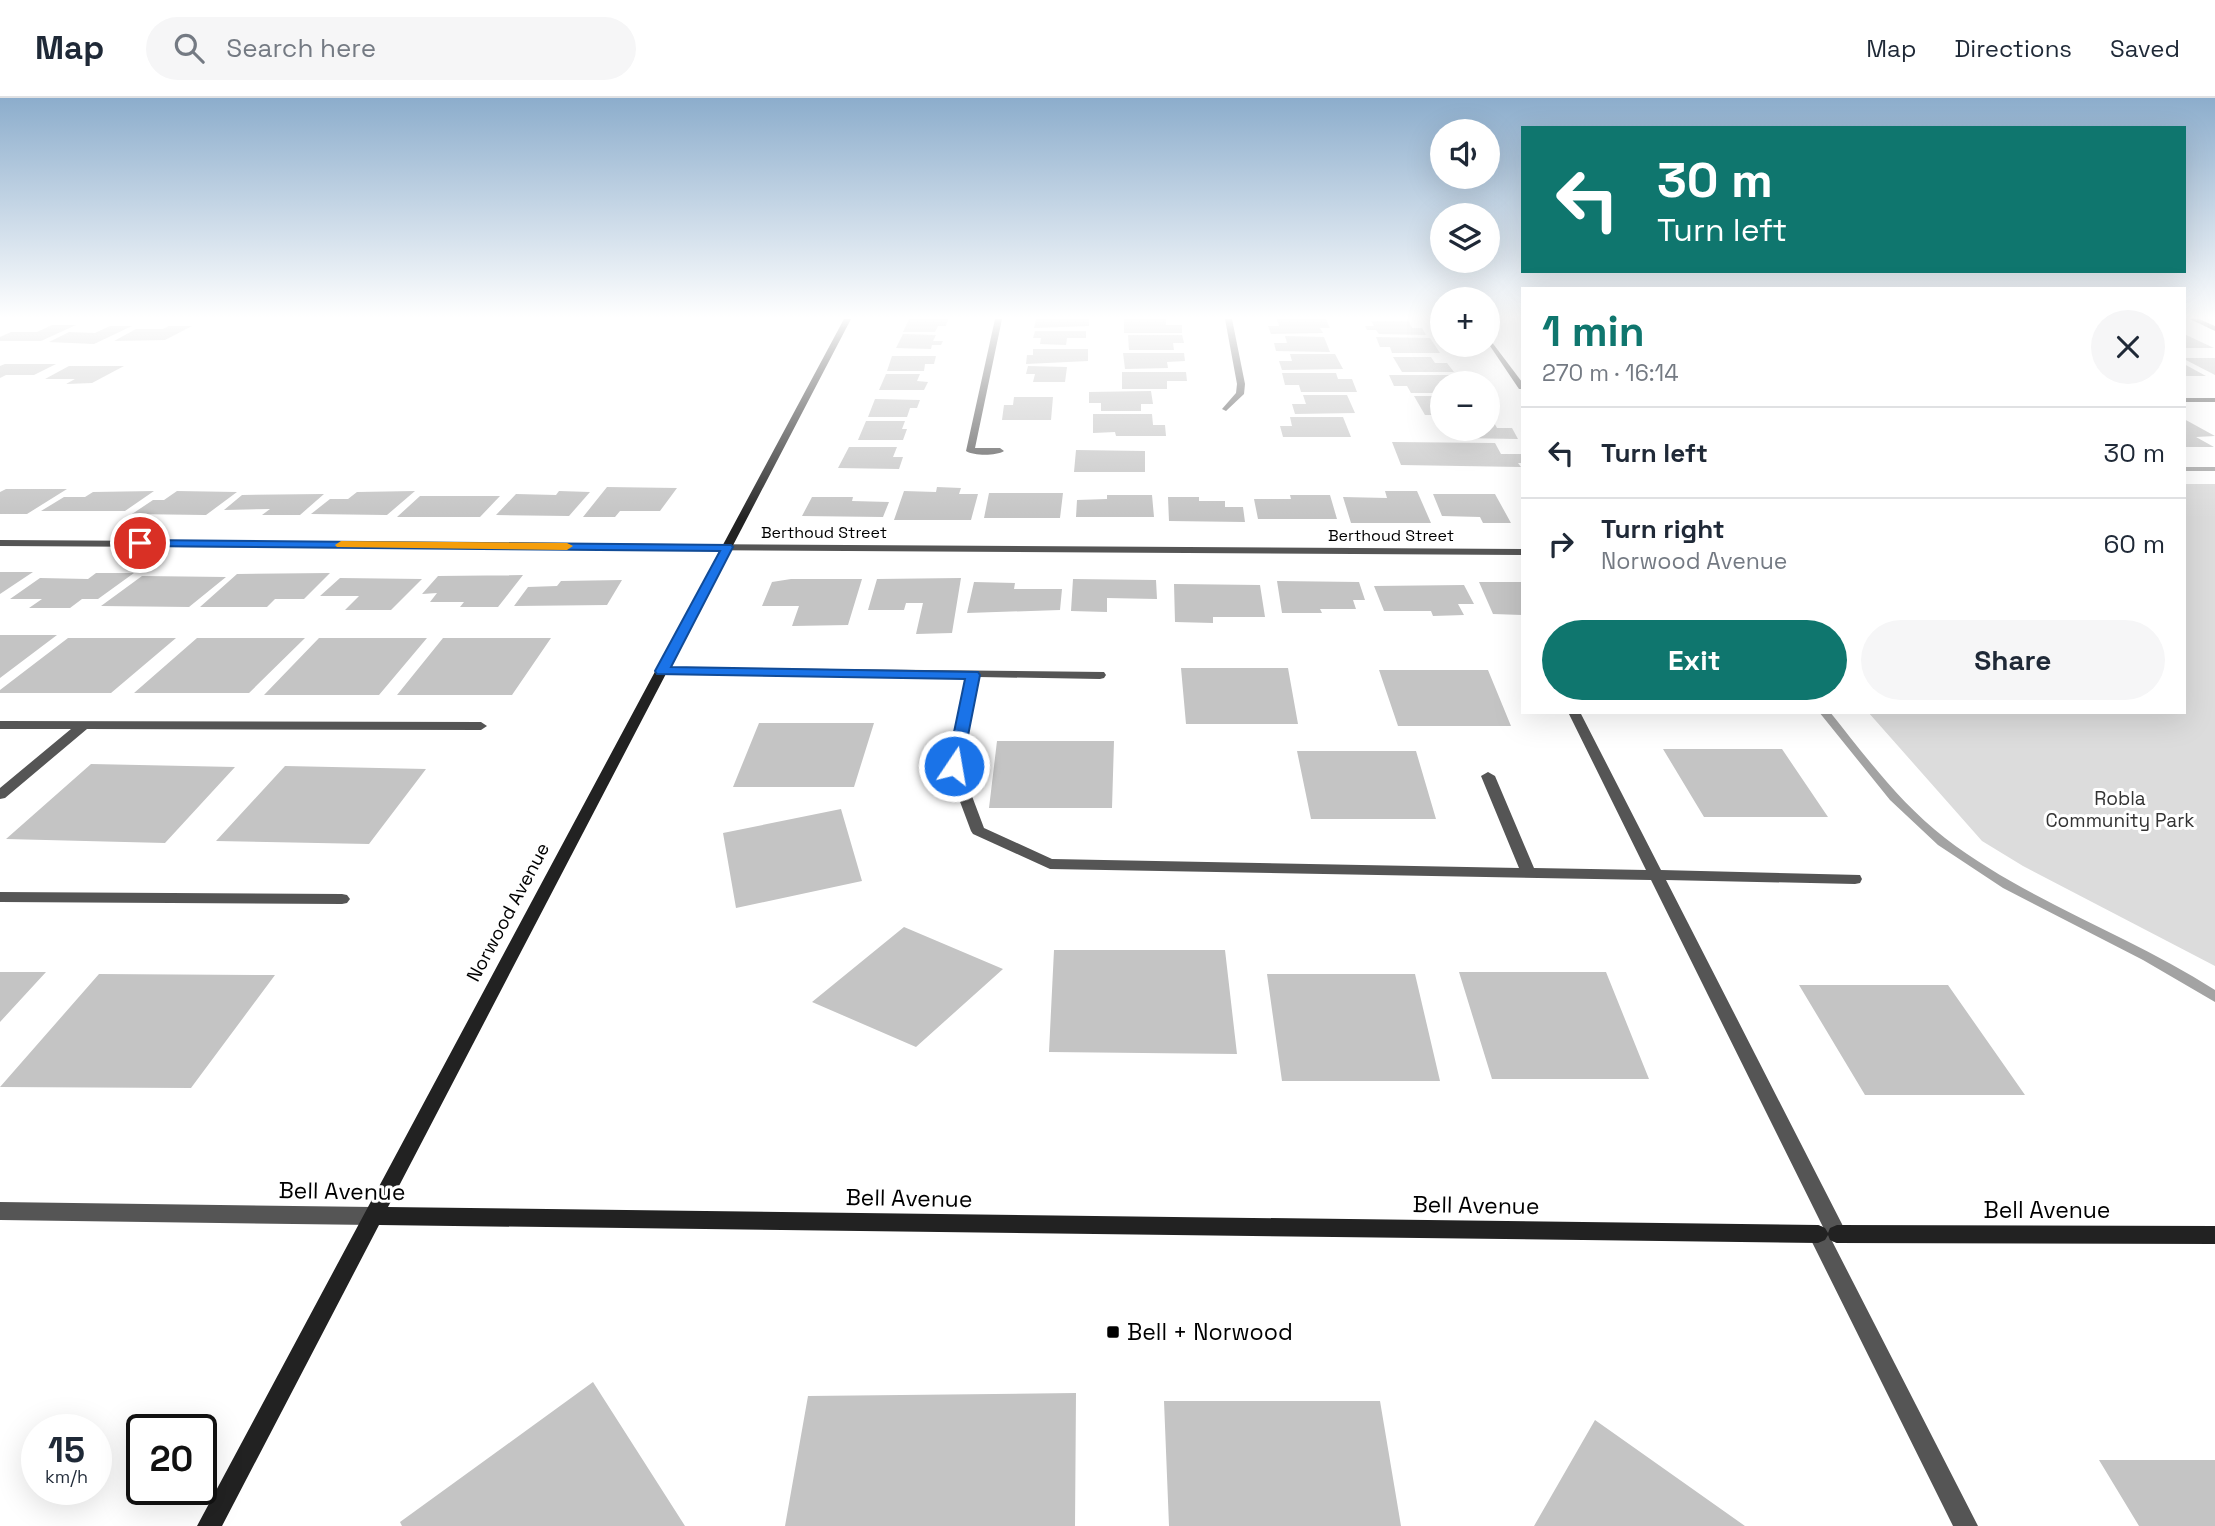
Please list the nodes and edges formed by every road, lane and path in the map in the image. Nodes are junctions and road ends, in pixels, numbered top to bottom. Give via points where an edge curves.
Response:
1 (813, 386) edge
2 (984, 386) edge
3 (1241, 386) edge
4 (2186, 400) edge
5 (2215, 400) edge
6 (1226, 408) dead end
7 (1000, 451) dead end
8 (0, 542) edge
9 (727, 547) junction
10 (1521, 552) edge
11 (662, 671) junction
12 (973, 675) junction
13 (1100, 675) dead end
14 (1575, 714) edge
15 (0, 725) edge
16 (84, 725) junction
17 (481, 726) dead end
18 (1488, 776) dead end
19 (0, 795) edge
20 (1529, 873) junction
21 (1658, 876) junction
22 (1855, 879) dead end
23 (0, 897) edge
24 (342, 899) dead end
25 (0, 1211) edge
26 (373, 1216) junction
27 (1828, 1234) junction
28 (2215, 1235) edge
29 (209, 1526) edge
30 (1966, 1526) edge

1 - 9 main road, Norwood Avenue
2 - 7 street via 970,451
3 - 6 street via 1240,394
4 - 5 street
8 - 9 street, Berthoud Street
9 - 10 street, Berthoud Street
9 - 11 main road, Norwood Avenue
11 - 12 street
11 - 26 main road, Norwood Avenue
12 - 13 street
12 - 20 street via 954,766 978,831 1050,864
14 - 21 street
15 - 16 street
16 - 17 street
16 - 19 street
18 - 20 street
20 - 21 street
21 - 22 street
21 - 27 street
23 - 24 street
25 - 26 street, Bell Avenue
26 - 27 main road, Bell Avenue
26 - 29 main road, Norwood Avenue
27 - 28 main road, Bell Avenue
27 - 30 street

